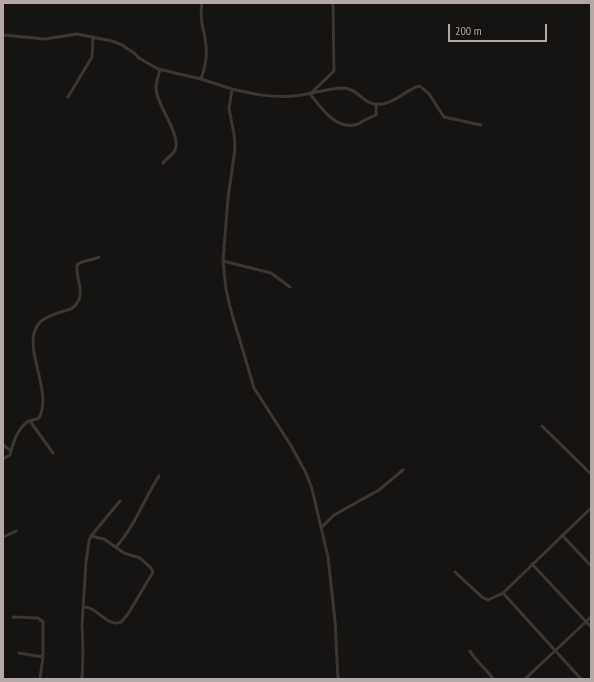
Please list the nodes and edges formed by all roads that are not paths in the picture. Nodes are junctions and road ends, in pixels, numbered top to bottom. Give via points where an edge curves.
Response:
1 (202, 3) edge
2 (333, 3) edge
3 (3, 35) edge
4 (93, 37) junction
5 (160, 69) junction
6 (201, 79) junction
7 (232, 90) junction
8 (310, 94) junction
9 (68, 97) dead end
10 (376, 105) junction
11 (481, 125) dead end
12 (163, 163) dead end
13 (100, 257) dead end
14 (224, 261) junction
15 (290, 287) dead end
16 (30, 421) junction
17 (542, 426) dead end
18 (3, 445) edge
19 (11, 451) junction
20 (54, 453) dead end
21 (3, 459) edge
22 (403, 470) dead end
23 (591, 474) edge
24 (159, 476) dead end
25 (120, 501) dead end
26 (591, 508) edge
27 (322, 528) junction
28 (16, 531) dead end
29 (562, 535) junction
30 (91, 536) junction
31 (3, 537) edge
32 (116, 548) junction
33 (532, 564) junction
34 (591, 566) edge
35 (455, 572) dead end
36 (503, 593) junction
37 (83, 607) junction
38 (13, 616) dead end
39 (591, 618) edge
40 (587, 622) junction
41 (591, 627) edge
42 (556, 650) junction
43 (470, 651) dead end
44 (19, 653) dead end
45 (43, 657) junction
46 (40, 679) edge
47 (82, 679) edge
48 (338, 679) edge
49 (493, 679) edge
50 (525, 679) edge
51 (581, 679) edge

1 - 6 street via 201,20 206,59
2 - 8 street via 334,71
3 - 4 street via 45,38 76,34
4 - 5 street via 122,45
4 - 9 street via 92,57
5 - 6 street
5 - 12 street via 156,92 176,143 174,152
6 - 7 street
7 - 8 street via 281,97
7 - 14 street via 229,109 235,149 228,198
8 - 10 street via 348,89 366,102
8 - 10 street via 329,117 351,126 376,115
10 - 11 street via 393,101 420,86 429,94 444,117
13 - 16 street via 81,261 78,265 77,274 81,291 75,306 40,322 36,330 33,347 43,406 39,418
14 - 15 street via 271,273
14 - 27 street via 230,307 254,388 306,473
16 - 19 street via 18,433
16 - 20 street
17 - 23 street
18 - 19 street
19 - 21 street
22 - 27 street via 379,490 334,515
24 - 32 street
25 - 30 street
26 - 29 street
27 - 48 street via 335,621
28 - 31 street
29 - 33 street
29 - 34 street
30 - 32 street via 104,539
30 - 37 street via 86,562
32 - 37 street via 142,560 151,568 152,574 121,622 115,624 92,609
33 - 36 street
33 - 40 street
35 - 36 street via 488,600
36 - 42 street
37 - 47 street
38 - 45 street via 38,618 43,622
39 - 40 street
40 - 41 street
40 - 42 street
42 - 50 street
42 - 51 street
43 - 49 street
44 - 45 street
45 - 46 street

